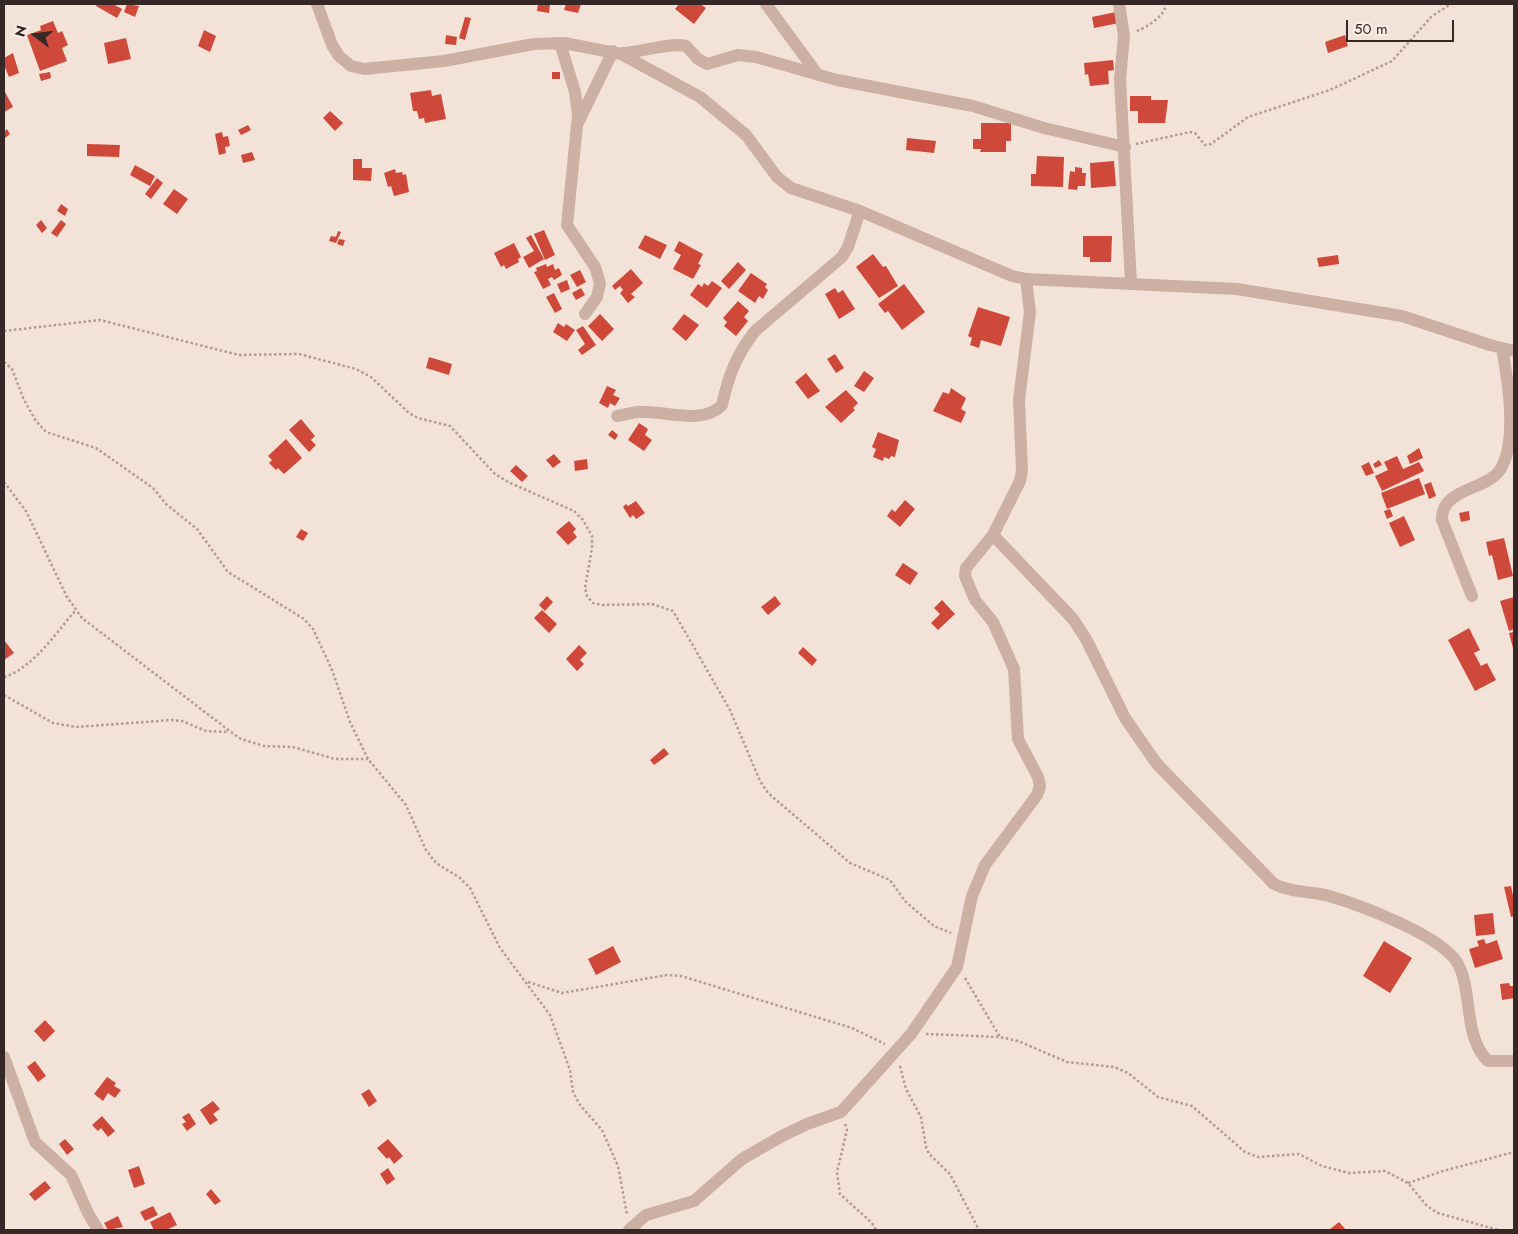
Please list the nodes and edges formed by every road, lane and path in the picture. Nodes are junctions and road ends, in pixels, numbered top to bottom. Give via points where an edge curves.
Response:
1 (317, 4) edge
2 (766, 4) edge
3 (1119, 4) edge
4 (1166, 4) edge
5 (1451, 4) edge
6 (1124, 36) junction
7 (560, 43) junction
8 (617, 52) junction
9 (818, 75) junction
10 (576, 125) junction
11 (1125, 148) junction
12 (860, 211) junction
13 (1026, 279) junction
14 (1131, 284) junction
15 (585, 314) dead end
16 (4, 331) edge
17 (1508, 350) edge
18 (4, 362) edge
19 (617, 416) dead end
20 (4, 482) edge
21 (994, 535) junction
22 (1472, 596) dead end
23 (75, 611) junction
24 (4, 677) edge
25 (4, 695) edge
26 (230, 732) junction
27 (368, 759) junction
28 (963, 938) junction
29 (957, 967) junction
30 (526, 981) junction
31 (911, 1034) junction
32 (1000, 1037) junction
33 (897, 1050) junction
34 (4, 1057) edge
35 (1514, 1061) edge
36 (841, 1112) junction
37 (1514, 1152) edge
38 (1408, 1183) junction
39 (629, 1229) edge
40 (98, 1230) edge
41 (876, 1230) edge
42 (979, 1230) edge
43 (1498, 1230) edge

1 - 7 street via 338,56 351,66 364,69
2 - 9 street
3 - 6 street
4 - 6 path via 1166,9 1152,22
5 - 11 path via 1432,16 1392,61 1330,90 1248,118 1210,144 1195,133 1184,132
6 - 11 street via 1120,79
7 - 8 street
7 - 10 street via 575,92
8 - 9 street via 682,44 706,64 733,56 746,56
8 - 10 street
8 - 12 street via 700,97 746,135 777,176 791,188
9 - 11 street via 949,101
10 - 15 street via 567,225 595,268 600,283 597,297
11 - 14 street
12 - 13 street via 995,271
12 - 19 street via 842,257 746,342 734,361 722,405 717,411 698,416 638,412
13 - 14 street
13 - 21 street via 1030,312 1019,400 1022,471 1016,493
14 - 17 street via 1237,289 1402,316
16 - 28 path via 100,320 239,355 299,354 356,369 371,377 418,418 450,426 495,474 574,511 583,520 592,536 585,588 593,603 652,604 673,610 730,710 768,792 850,863 890,880 906,901 934,926
17 - 22 street via 1512,397 1507,454 1492,479 1451,498 1442,512 1442,520
18 - 27 path via 12,369 24,400 46,432 96,448 153,488 166,504 198,529 228,572 313,629
20 - 23 path via 26,511
21 - 28 street via 966,568 965,576 975,600 994,622 1014,669 1018,739 1040,786 1037,795 985,866 972,896
21 - 35 street via 1073,619 1125,718 1157,764 1274,884 1287,891 1331,897 1387,917 1452,953 1460,966 1481,1054 1488,1061
23 - 24 path via 36,656 12,675
23 - 26 path
25 - 26 path via 53,723 76,728 172,720 206,731
26 - 27 path via 241,740 264,746 293,747 335,758
27 - 30 path via 406,805 426,850 436,863 470,888 500,948
28 - 29 street
29 - 31 street
29 - 32 path
30 - 33 path via 562,993 667,975 681,976 852,1028
30 - 39 path via 550,1015 570,1070 573,1092 602,1130 618,1166
31 - 32 path
31 - 33 street
32 - 38 path via 1018,1041 1067,1062 1114,1067 1128,1073 1158,1097 1192,1106 1245,1152 1258,1157 1299,1154 1322,1166 1349,1173 1385,1171
33 - 36 street
33 - 42 path via 906,1089 921,1117 929,1154 950,1174
34 - 40 street via 35,1142 71,1175
36 - 39 street via 807,1124 742,1159 694,1201 646,1215
36 - 41 path via 847,1130 838,1172 840,1194
37 - 38 path
38 - 43 path via 1438,1213

